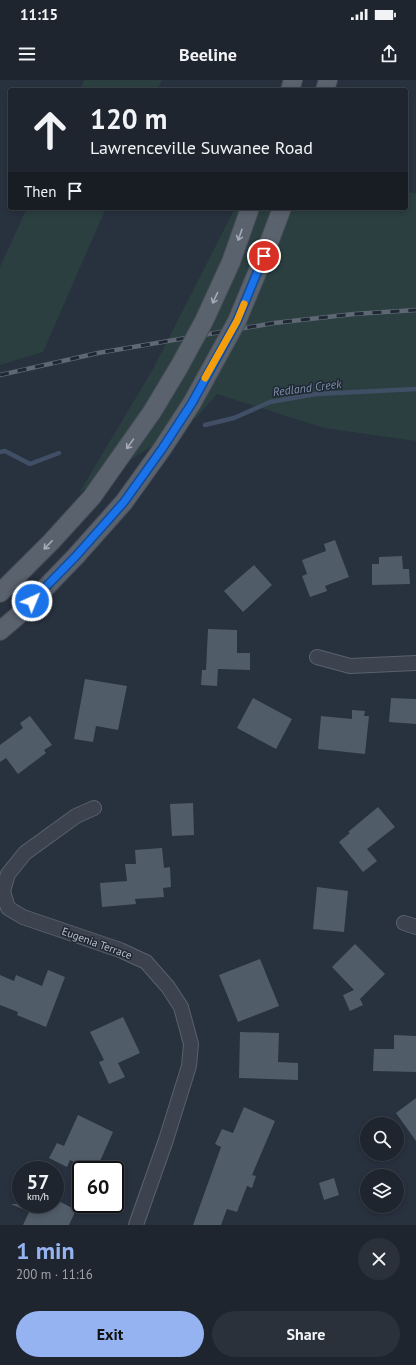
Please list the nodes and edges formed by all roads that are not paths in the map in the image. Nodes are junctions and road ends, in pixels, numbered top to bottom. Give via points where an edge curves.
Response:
1 (249, 210) edge
2 (281, 210) edge
3 (0, 593) edge
4 (0, 631) edge
5 (317, 657) dead end
6 (416, 663) edge
7 (94, 808) dead end
8 (136, 1225) edge

1 -> 3 main road, bridge via 231,262 190,347 152,412 92,497
2 - 4 main road, bridge via 237,321 192,403 162,449 124,502 76,556
5 - 6 street via 350,666
7 - 8 street, Eugenia Terrace via 76,816 25,853 8,874 3,891 8,908 24,917 120,950 146,962 168,987 181,1007 191,1044 189,1066

